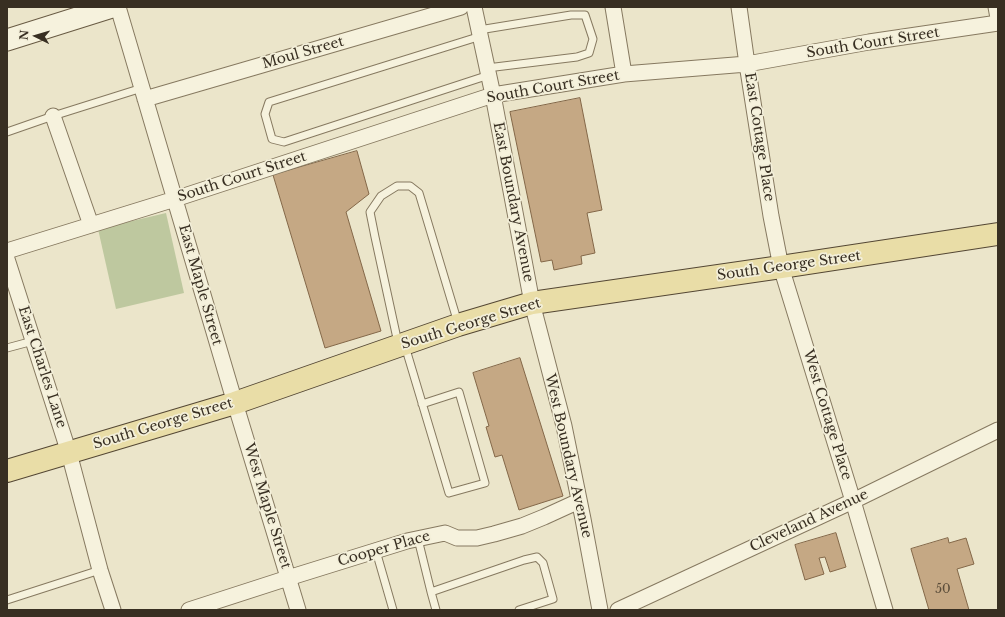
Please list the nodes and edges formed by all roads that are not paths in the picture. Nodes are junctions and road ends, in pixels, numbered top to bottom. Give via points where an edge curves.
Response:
1 (112, 7) edge
2 (118, 7) edge
3 (461, 7) edge
4 (474, 7) edge
5 (613, 7) edge
6 (739, 7) edge
7 (996, 7) edge
8 (998, 18) edge
9 (998, 23) edge
10 (480, 33) junction
11 (7, 40) edge
12 (747, 64) junction
13 (488, 71) junction
14 (624, 74) junction
15 (143, 93) junction
16 (493, 95) junction
17 (54, 116) junction
18 (7, 132) edge
19 (175, 199) junction
20 (91, 225) junction
21 (998, 234) edge
22 (7, 251) edge
23 (7, 259) edge
24 (781, 267) junction
25 (532, 303) junction
26 (458, 325) junction
27 (33, 341) junction
28 (402, 345) junction
29 (7, 348) edge
30 (235, 403) junction
31 (422, 404) junction
32 (998, 430) edge
33 (69, 453) junction
34 (7, 471) edge
35 (579, 501) junction
36 (853, 501) junction
37 (418, 539) junction
38 (376, 551) junction
39 (100, 570) junction
40 (288, 578) junction
41 (431, 592) junction
42 (7, 600) edge
43 (112, 610) edge
44 (189, 610) edge
45 (298, 610) edge
46 (393, 610) edge
47 (436, 610) edge
48 (519, 610) edge
49 (600, 610) edge
50 (618, 610) edge
51 (885, 610) edge

1 - 11 street
2 - 15 street, East Maple Street
3 - 15 street, Moul Street
4 - 10 street, East Boundary Avenue
5 - 14 street
6 - 12 street, East Cottage Place
7 - 8 street
9 - 12 street, South Court Street via 869,42
10 - 13 street, East Boundary Avenue
10 - 13 lane via 571,15 585,15 593,39 588,53 577,57
10 - 13 lane via 268,102 264,114 272,139 284,142
12 - 14 street, South Court Street
12 - 24 street, East Cottage Place
13 - 16 street, East Boundary Avenue
14 - 16 street, South Court Street
15 - 17 lane
15 - 19 street, East Maple Street
16 - 19 street, South Court Street
16 - 25 street, East Boundary Avenue
17 - 18 lane
17 - 20 street
19 - 20 street, South Court Street
19 - 30 street, East Maple Street
20 - 22 street, South Court Street
21 - 24 main road, South George Street
23 - 27 street, East Charles Lane
24 - 25 main road, South George Street
24 - 36 street, West Cottage Place
25 - 26 main road, South George Street
25 - 35 street, West Boundary Avenue via 564,426
26 - 28 main road, South George Street
26 - 28 lane via 419,193 410,186 397,186 381,196 370,212
27 - 29 lane
27 - 33 street, East Charles Lane
28 - 30 main road, South George Street
28 - 31 lane
30 - 33 main road, South George Street
30 - 40 street, West Maple Street
31 - 31 lane via 449,494 485,483 459,392
32 - 36 street, Cleveland Avenue
33 - 34 main road, South George Street
33 - 39 street, East Charles Lane
35 - 37 street, Cooper Place via 522,526 494,534 477,538 457,538 445,533
35 - 49 street, West Boundary Avenue
36 - 50 street, Cleveland Avenue
36 - 51 street, West Cottage Place
37 - 38 street, Cooper Place
37 - 41 lane
38 - 40 street, Cooper Place
38 - 46 lane
39 - 42 lane
39 - 43 street, East Charles Lane
40 - 44 street, Cooper Place
40 - 45 street, West Maple Street
41 - 47 lane
41 - 48 lane via 537,557 543,563 552,599

